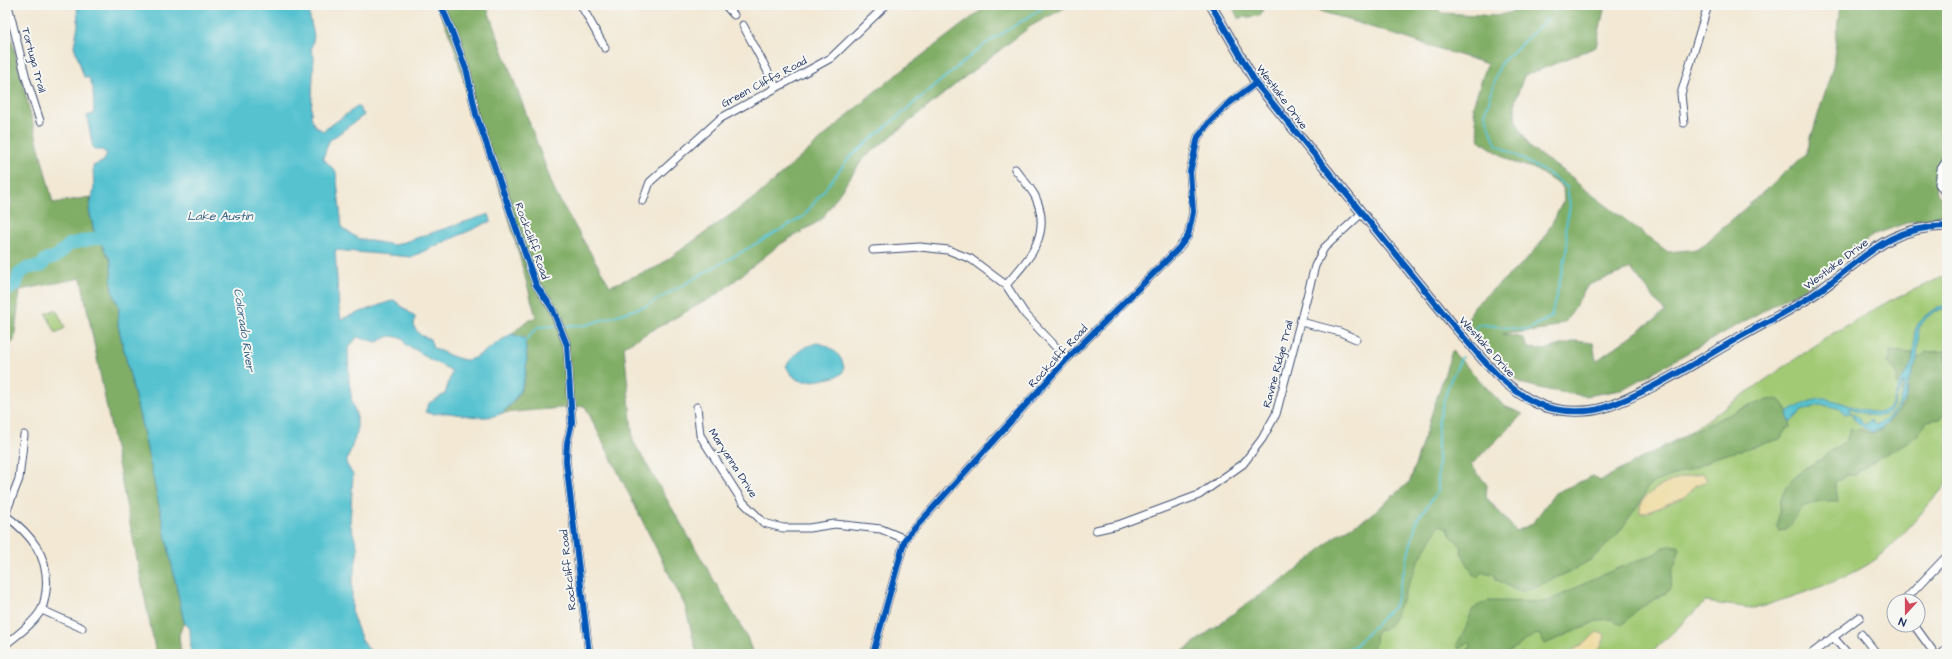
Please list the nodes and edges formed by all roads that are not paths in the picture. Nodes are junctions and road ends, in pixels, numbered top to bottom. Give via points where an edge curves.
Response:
1 (8, 5) edge
2 (441, 5) edge
3 (581, 5) edge
4 (725, 5) edge
5 (886, 5) edge
6 (1211, 5) edge
7 (1708, 5) edge
8 (734, 15) dead end
9 (743, 25) dead end
10 (605, 48) dead end
11 (1256, 83) junction
12 (776, 87) junction
13 (40, 121) dead end
14 (1684, 123) dead end
15 (1947, 160) edge
16 (1015, 169) dead end
17 (1947, 195) edge
18 (643, 201) dead end
19 (1362, 213) junction
20 (1947, 226) edge
21 (873, 250) dead end
22 (1006, 285) junction
23 (1301, 322) junction
24 (1356, 339) dead end
25 (1067, 359) junction
26 (697, 408) dead end
27 (24, 435) dead end
28 (5, 516) edge
29 (1096, 530) dead end
30 (905, 539) junction
31 (1947, 556) edge
32 (1912, 593) edge
33 (42, 610) junction
34 (1860, 616) dead end
35 (82, 628) dead end
36 (1920, 633) edge
37 (1861, 634) dead end
38 (1833, 637) junction
39 (5, 645) edge
40 (1947, 648) edge
41 (589, 654) edge
42 (873, 654) edge
43 (1811, 654) edge
44 (1848, 654) edge
45 (1877, 654) edge
46 (1935, 654) edge
47 (1942, 654) edge

1 - 13 street, Tortuga Trail via 26,78
2 - 41 street, Rockcliff Road via 466,72 476,114 536,285 552,308 567,345 572,422 566,461
3 - 10 street
4 - 8 street
5 - 12 street, Green Cliffs Road via 831,58
6 - 11 street, Westlake Drive
7 - 14 street via 1681,94
9 - 12 street
11 - 19 street, Westlake Drive
11 - 25 street, Rockcliff Road via 1228,104 1198,137 1190,172 1194,212 1188,236
12 - 18 street, Green Cliffs Road via 715,123 650,182
15 - 17 street via 1941,170 1939,184
16 - 22 street via 1035,197 1042,220 1038,242 1027,261
19 - 20 street, Westlake Drive via 1487,365 1511,389 1546,406 1582,411 1602,408 1626,399 1670,376 1823,289 1862,256 1881,244 1907,232 1933,226
19 - 23 street, Ravine Ridge Trail via 1324,248 1315,266
21 - 22 street via 920,247 948,250 971,259
22 - 25 street via 1025,314
23 - 24 street
23 - 29 street, Ravine Ridge Trail via 1276,414 1262,439 1243,464 1199,494 1118,525
25 - 30 street, Rockcliff Road
26 - 30 street, Maryanna Drive via 700,435 742,501 764,523 783,528 835,524 881,529
27 - 28 street via 19,479
28 - 33 street via 20,526 41,553 47,581
30 - 42 street, Rockcliff Road
31 - 32 street
33 - 35 street
33 - 39 street via 28,627
34 - 38 street
36 - 46 street
37 - 45 street
38 - 43 street
38 - 44 street
40 - 47 street

